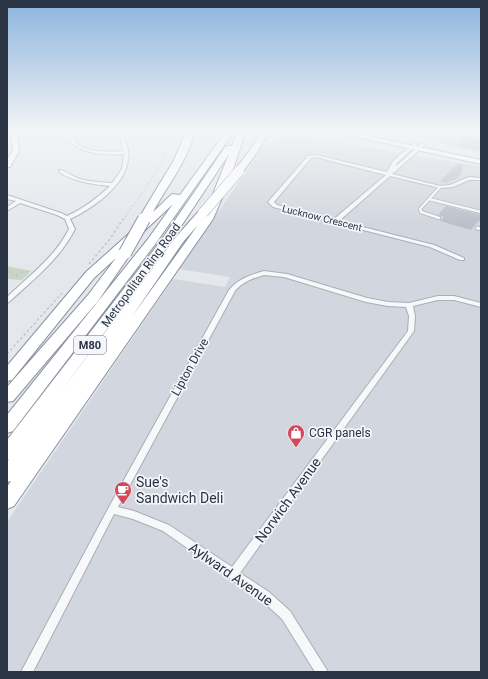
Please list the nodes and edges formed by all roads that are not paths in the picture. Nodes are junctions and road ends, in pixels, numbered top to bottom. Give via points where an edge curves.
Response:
1 (126, 162) edge
2 (176, 162) edge
3 (206, 162) edge
4 (209, 162) edge
5 (220, 162) edge
6 (231, 162) edge
7 (246, 162) edge
8 (306, 162) edge
9 (339, 162) edge
10 (395, 162) edge
11 (406, 162) edge
12 (61, 171) dead end
13 (389, 174) junction
14 (481, 179) edge
15 (113, 185) junction
16 (440, 187) junction
17 (7, 197) edge
18 (430, 199) junction
19 (20, 201) junction
20 (7, 209) edge
21 (481, 212) edge
22 (203, 213) junction
23 (66, 218) junction
24 (438, 218) dead end
25 (335, 221) junction
26 (477, 228) dead end
27 (481, 229) edge
28 (462, 259) dead end
29 (7, 301) edge
30 (409, 305) junction
31 (481, 305) edge
32 (13, 380) edge
33 (7, 399) edge
34 (7, 427) edge
35 (7, 453) edge
36 (7, 475) edge
37 (7, 489) edge
38 (7, 501) edge
39 (112, 510) junction
40 (234, 574) junction
41 (27, 672) edge
42 (322, 672) edge

1 - 15 street via 123,172
2 - 32 highway, bridge via 125,253 93,298
3 - 32 highway via 174,199 90,275
4 - 34 highway, Metropolitan Ring Road / M80 via 147,248
5 - 35 highway, Metropolitan Ring Road / M80 via 164,244
6 - 38 highway via 208,219
7 - 22 highway, bridge
8 - 25 street, Lucknow Crescent via 271,202 275,206
9 - 13 street, Lucknow Crescent
10 - 13 street
11 - 13 street
12 - 15 street via 73,177
13 - 16 street
13 - 25 street
14 - 16 street via 470,177 448,187
15 - 23 street via 94,203
16 - 18 lane
17 - 19 street
18 - 21 lane
18 - 24 lane via 420,212
19 - 20 street
19 - 23 street
22 - 36 highway via 179,240 82,376
22 - 37 highway
23 - 29 street via 72,229 68,238
25 - 28 street, Lucknow Crescent via 432,246
26 - 27 lane
30 - 31 street, Lipton Drive via 438,298 454,298
30 - 39 street, Lipton Drive via 366,300 285,275 264,273 240,282 232,290
30 - 40 street, Norwich Avenue via 412,316 411,332
32 - 33 highway
39 - 40 street, Aylward Avenue via 134,515 166,528
39 - 41 street, Lipton Drive
40 - 42 street, Aylward Avenue via 286,615

